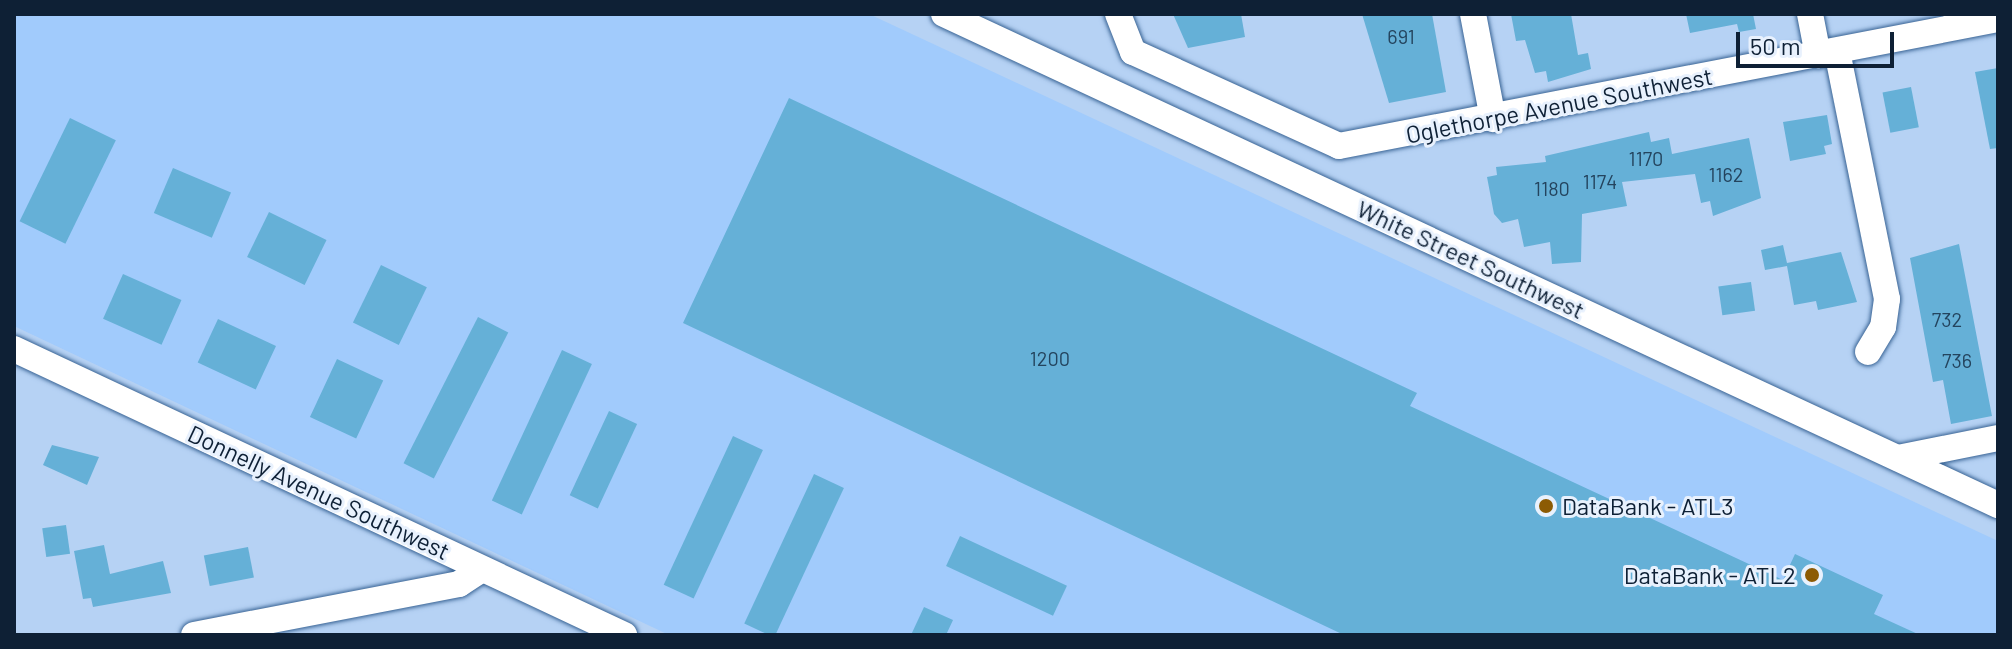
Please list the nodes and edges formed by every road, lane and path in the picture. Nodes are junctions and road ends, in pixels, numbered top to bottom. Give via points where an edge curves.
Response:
1 (944, 14) edge
2 (1118, 14) edge
3 (1473, 14) edge
4 (1810, 14) edge
5 (1998, 19) edge
6 (1827, 53) junction
7 (1493, 119) junction
8 (14, 349) edge
9 (1868, 352) dead end
10 (1998, 438) edge
11 (1898, 458) junction
12 (1998, 505) edge
13 (482, 569) junction
14 (194, 635) edge
15 (624, 635) edge

1 - 11 street, White Street Southwest
2 - 7 street, Oglethorpe Avenue Southwest via 1133,52 1329,144
3 - 7 street
4 - 6 street
5 - 6 street, Oglethorpe Avenue Southwest
6 - 7 street, Oglethorpe Avenue Southwest
6 - 9 street via 1887,299 1883,327
8 - 13 street, Donnelly Avenue Southwest
10 - 11 street
11 - 12 street, White Street Southwest
13 - 14 street via 459,584
13 - 15 street, Donnelly Avenue Southwest

